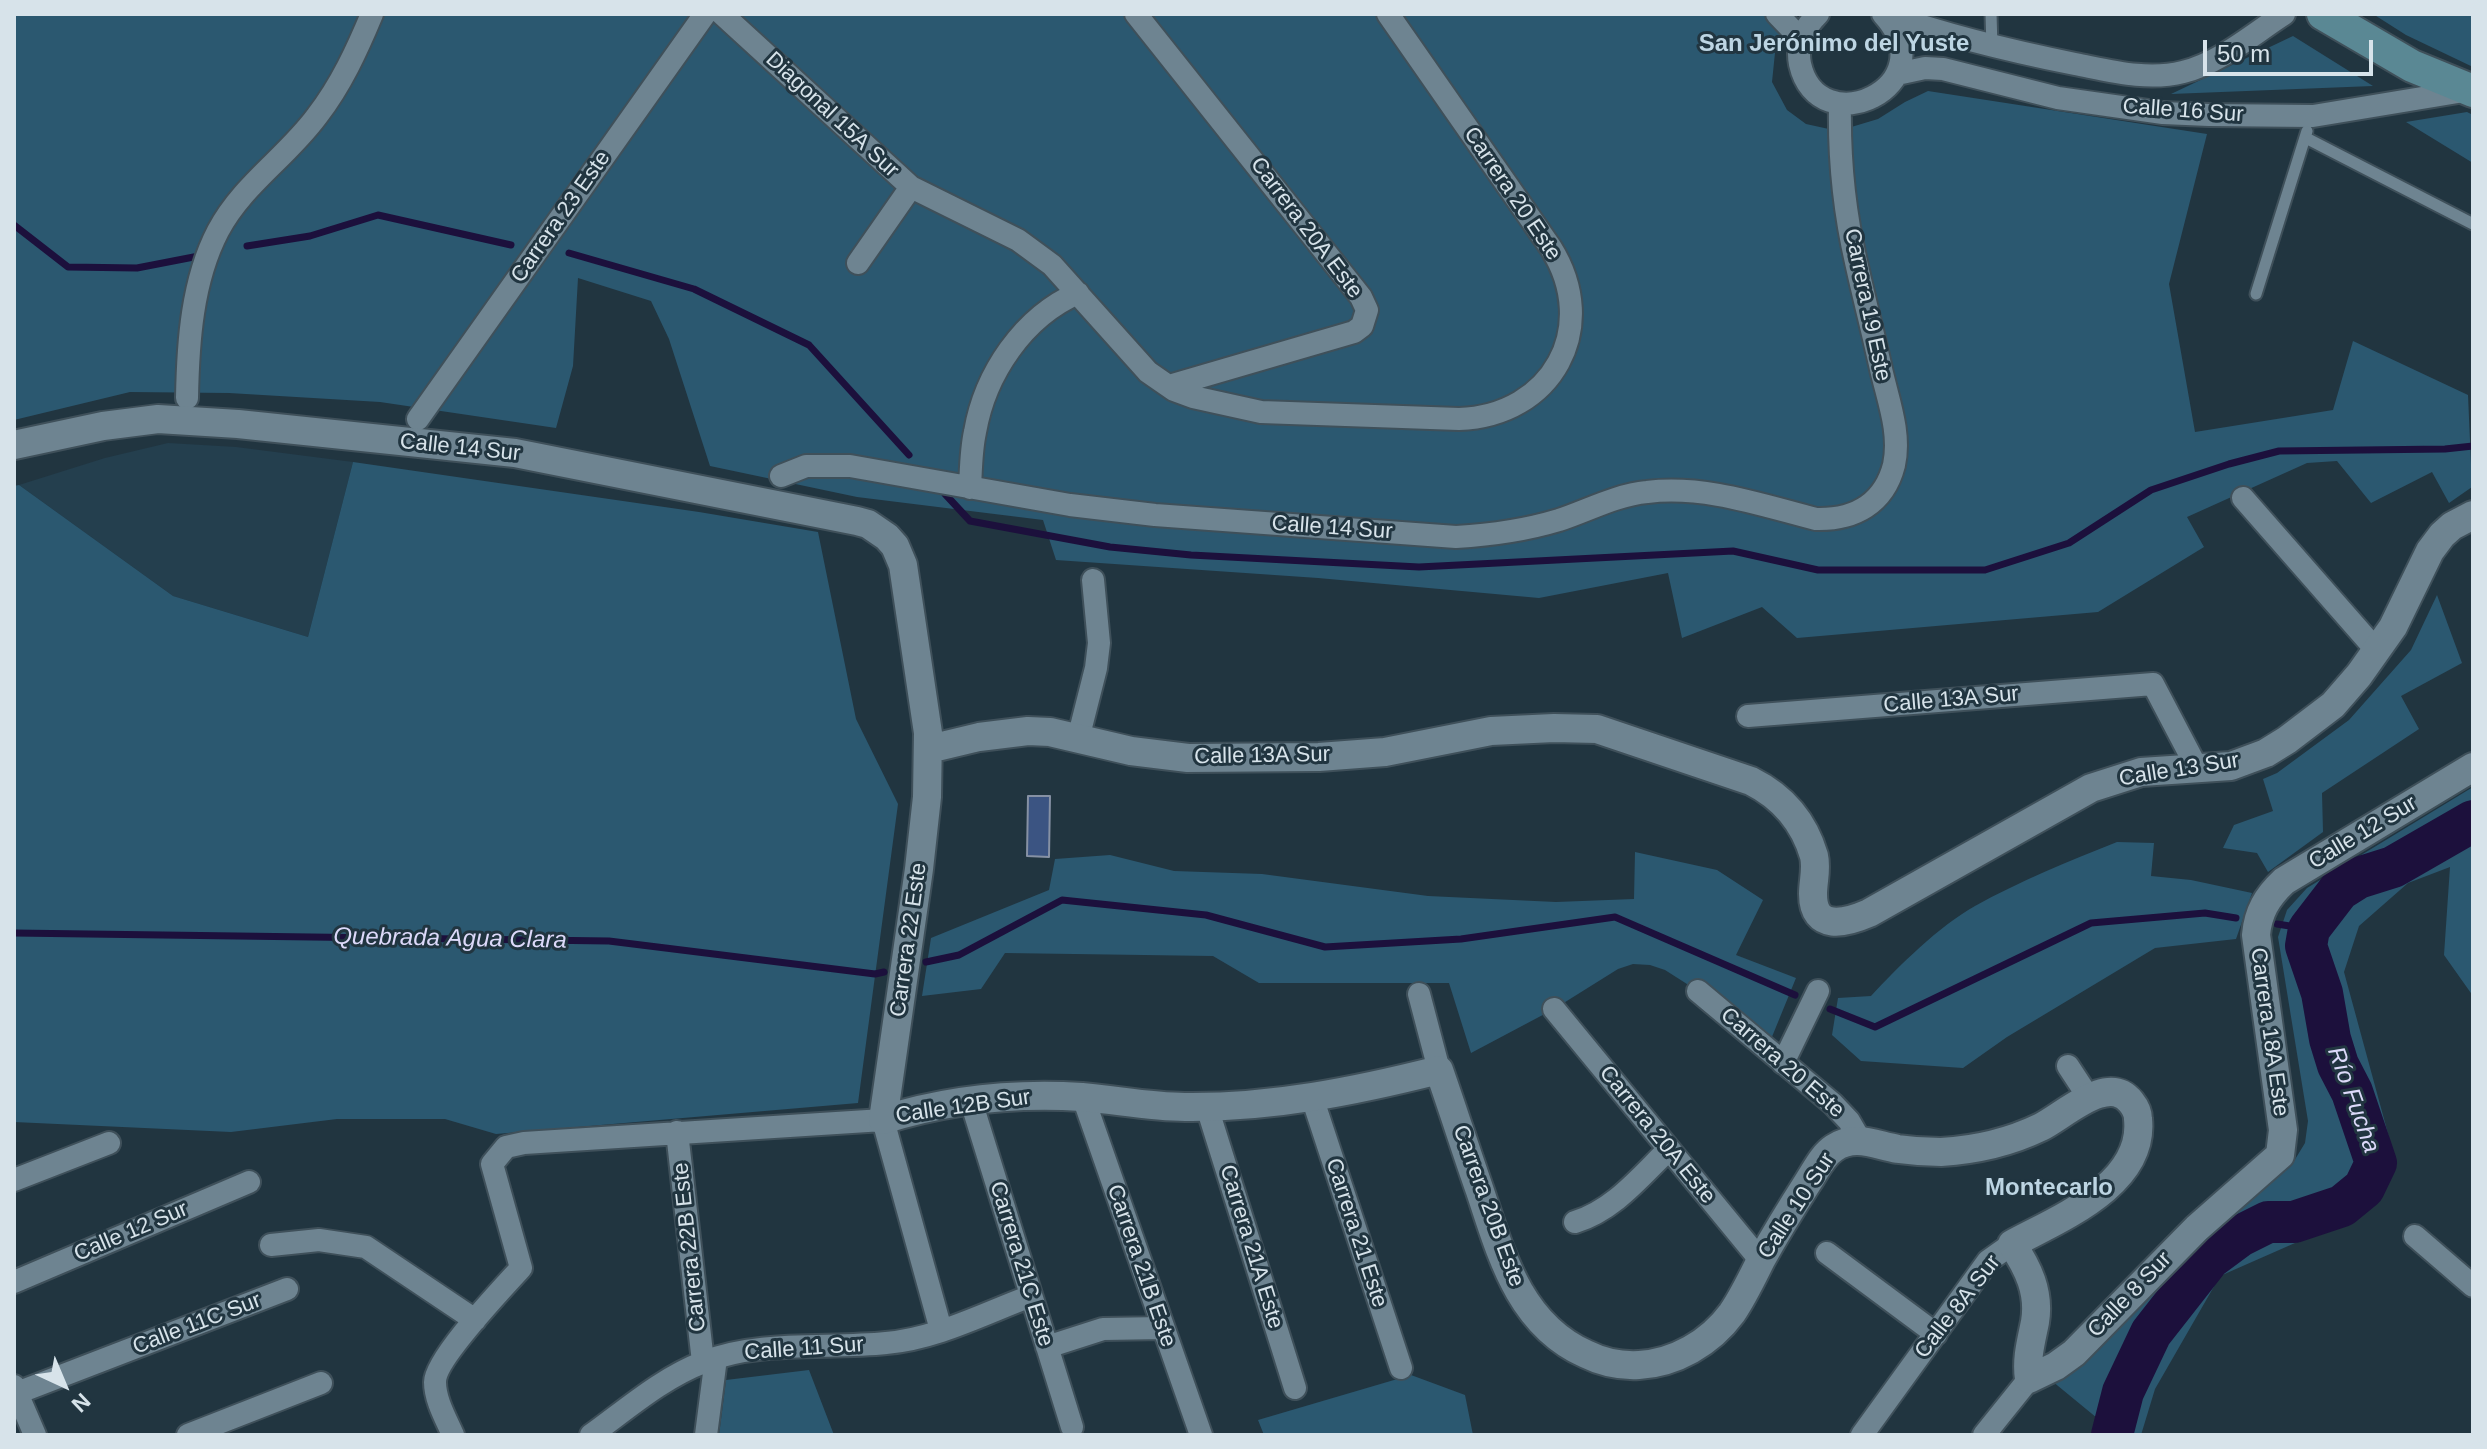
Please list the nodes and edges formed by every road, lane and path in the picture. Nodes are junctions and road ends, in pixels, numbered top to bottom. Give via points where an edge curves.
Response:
1 (372, 14) edge
2 (705, 14) edge
3 (722, 14) edge
4 (1136, 14) edge
5 (1388, 14) edge
6 (1777, 14) edge
7 (1818, 14) edge
8 (1884, 14) edge
9 (1991, 14) edge
10 (2284, 14) edge
11 (2323, 14) edge
12 (1801, 39) junction
13 (1992, 48) junction
14 (1897, 74) junction
15 (2472, 90) edge
16 (1840, 104) junction
17 (2313, 116) junction
18 (2306, 138) junction
19 (911, 187) junction
20 (2473, 224) edge
21 (858, 263) dead end
22 (1078, 293) junction
23 (2256, 294) dead end
24 (1169, 386) junction
25 (187, 398) dead end
26 (418, 419) dead end
27 (14, 445) edge
28 (781, 476) dead end
29 (970, 488) junction
30 (2243, 498) dead end
31 (1875, 502) joint
32 (2473, 515) edge
33 (895, 546) joint
34 (1093, 580) dead end
35 (2377, 651) junction
36 (1748, 716) dead end
37 (1078, 739) junction
38 (929, 749) junction
39 (2473, 767) edge
40 (2197, 768) junction
41 (2261, 909) joint
42 (1852, 921) joint
43 (1698, 991) dead end
44 (1818, 991) dead end
45 (1419, 994) dead end
46 (1554, 1009) dead end
47 (1783, 1063) junction
48 (2068, 1066) dead end
49 (1439, 1070) junction
50 (1083, 1097) junction
51 (1312, 1097) junction
52 (971, 1101) junction
53 (2085, 1101) junction
54 (1207, 1107) junction
55 (883, 1120) junction
56 (677, 1132) junction
57 (1860, 1140) junction
58 (109, 1143) dead end
59 (1669, 1149) junction
60 (2280, 1155) joint
61 (14, 1180) edge
62 (249, 1182) dead end
63 (1575, 1222) dead end
64 (2415, 1236) dead end
65 (2012, 1244) junction
66 (271, 1245) dead end
67 (1827, 1253) dead end
68 (1761, 1261) junction
69 (14, 1282) edge
70 (2473, 1286) edge
71 (287, 1289) dead end
72 (1031, 1296) junction
73 (475, 1320) junction
74 (1163, 1328) junction
75 (941, 1330) junction
76 (1936, 1334) junction
77 (1047, 1347) junction
78 (1593, 1358) joint
79 (710, 1360) junction
80 (1401, 1368) dead end
81 (2029, 1379) junction
82 (321, 1383) dead end
83 (1295, 1388) dead end
84 (16, 1389) edge
85 (1072, 1427) dead end
86 (35, 1435) edge
87 (188, 1435) edge
88 (453, 1435) edge
89 (591, 1435) edge
90 (706, 1435) edge
91 (1201, 1435) edge
92 (1862, 1435) edge
93 (1984, 1435) edge

1 - 25 street via 317,117 246,188 217,233 192,317
2 - 26 street, Carrera 23 Este
3 - 19 street, Diagonal 15A Sur
4 - 24 street, Carrera 20A Este via 1367,310 1354,332
5 - 24 street, Carrera 20 Este via 1560,261 1570,292 1571,324 1555,369 1520,403 1491,416 1467,419 1261,412 1193,397
6 - 12 street
7 - 12 street
8 - 13 street, Calle 16 Sur
8 - 14 street via 1900,40
9 - 13 lane
10 - 13 street, Calle 16 Sur via 2213,60 2161,76
11 - 15 main road via 2412,66
12 - 16 street via 1802,71 1810,85
14 - 16 street via 1873,99
14 - 17 street, Calle 16 Sur via 1943,69 2058,98 2163,113
15 - 17 street, Calle 16 Sur
16 - 31 street, Carrera 19 Este via 1842,182 1896,435 1893,466
17 - 18 lane
18 - 20 lane
18 - 23 lane
19 - 21 street
19 - 22 street, Diagonal 15A Sur via 1018,240
22 - 24 street, Diagonal 15A Sur via 1148,372
22 - 29 street via 1035,321 999,366 975,431
27 - 33 street, Calle 14 Sur via 158,419 515,453 857,521 878,530
28 - 29 street, Calle 14 Sur via 806,466 850,466
29 - 31 street, Calle 14 Sur via 1155,515 1456,537 1538,526 1645,492 1708,492 1816,519 1848,516
30 - 35 street
32 - 35 street, Calle 13 Sur via 2452,526 2430,551
33 - 38 street, Carrera 22 Este via 906,578
34 - 37 street via 1099,643
35 - 40 street, Calle 13 Sur via 2333,705 2287,740 2231,766
36 - 40 street, Calle 13A Sur via 2153,684
37 - 38 street, Calle 13A Sur via 1050,732 1004,733
37 - 42 street, Calle 13A Sur via 1159,756 1217,759 1385,752 1491,731 1597,729 1770,790 1793,814 1810,844 1818,913 1832,922
38 - 55 street, Carrera 22 Este via 919,869
39 - 41 street, Calle 12 Sur via 2284,881
40 - 42 street, Calle 13 Sur via 2141,772 2091,788
41 - 60 street, Carrera 18A Este via 2256,935 2283,1130
43 - 47 street, Carrera 20 Este
44 - 47 street
45 - 49 street
46 - 59 street, Carrera 20A Este
47 - 57 street, Carrera 20 Este via 1833,1104
48 - 53 street
49 - 51 street, Calle 12B Sur
49 - 78 street, Carrera 20B Este via 1516,1288 1547,1328
50 - 52 street, Calle 12B Sur
50 - 54 street, Calle 12B Sur
50 - 74 street, Carrera 21B Este
51 - 54 street, Calle 12B Sur
51 - 80 street, Carrera 21 Este
52 - 55 street, Calle 12B Sur
52 - 72 street, Carrera 21C Este
53 - 57 street, Calle 10 Sur via 2035,1130 1976,1147 1920,1151
53 - 65 street, Calle 8A Sur via 2110,1090 2128,1099 2138,1119 2132,1154 2112,1183 2082,1206
54 - 83 street, Carrera 21A Este
55 - 56 street, Calle 12B Sur
55 - 75 street, Carrera 22 Este
56 - 73 street, Calle 12B Sur via 506,1147 492,1164 521,1268
56 - 79 street, Carrera 22B Este
57 - 68 street, Calle 10 Sur via 1844,1142 1824,1157
58 - 61 street
59 - 63 street via 1612,1204
59 - 68 street, Carrera 20A Este
60 - 81 street, Calle 8 Sur via 2197,1228 2074,1353
62 - 69 street, Calle 12 Sur
64 - 70 street
65 - 76 street, Calle 8A Sur via 1988,1261
65 - 81 street via 2035,1289
66 - 73 street via 319,1240 366,1247
67 - 76 street
68 - 78 street, Calle 10 Sur via 1733,1312 1695,1347 1647,1365
71 - 84 street, Calle 11C Sur
72 - 75 street, Calle 11 Sur
72 - 77 street, Carrera 21C Este
73 - 88 street via 434,1379
74 - 77 street via 1103,1329
74 - 91 street, Carrera 21B Este
75 - 79 street, Calle 11 Sur via 888,1343 752,1350
76 - 92 street, Calle 8A Sur
77 - 85 street, Carrera 21C Este
79 - 89 street, Calle 11 Sur via 657,1387
79 - 90 street, Carrera 22B Este
81 - 93 street, Calle 8 Sur
82 - 87 street
84 - 86 street

